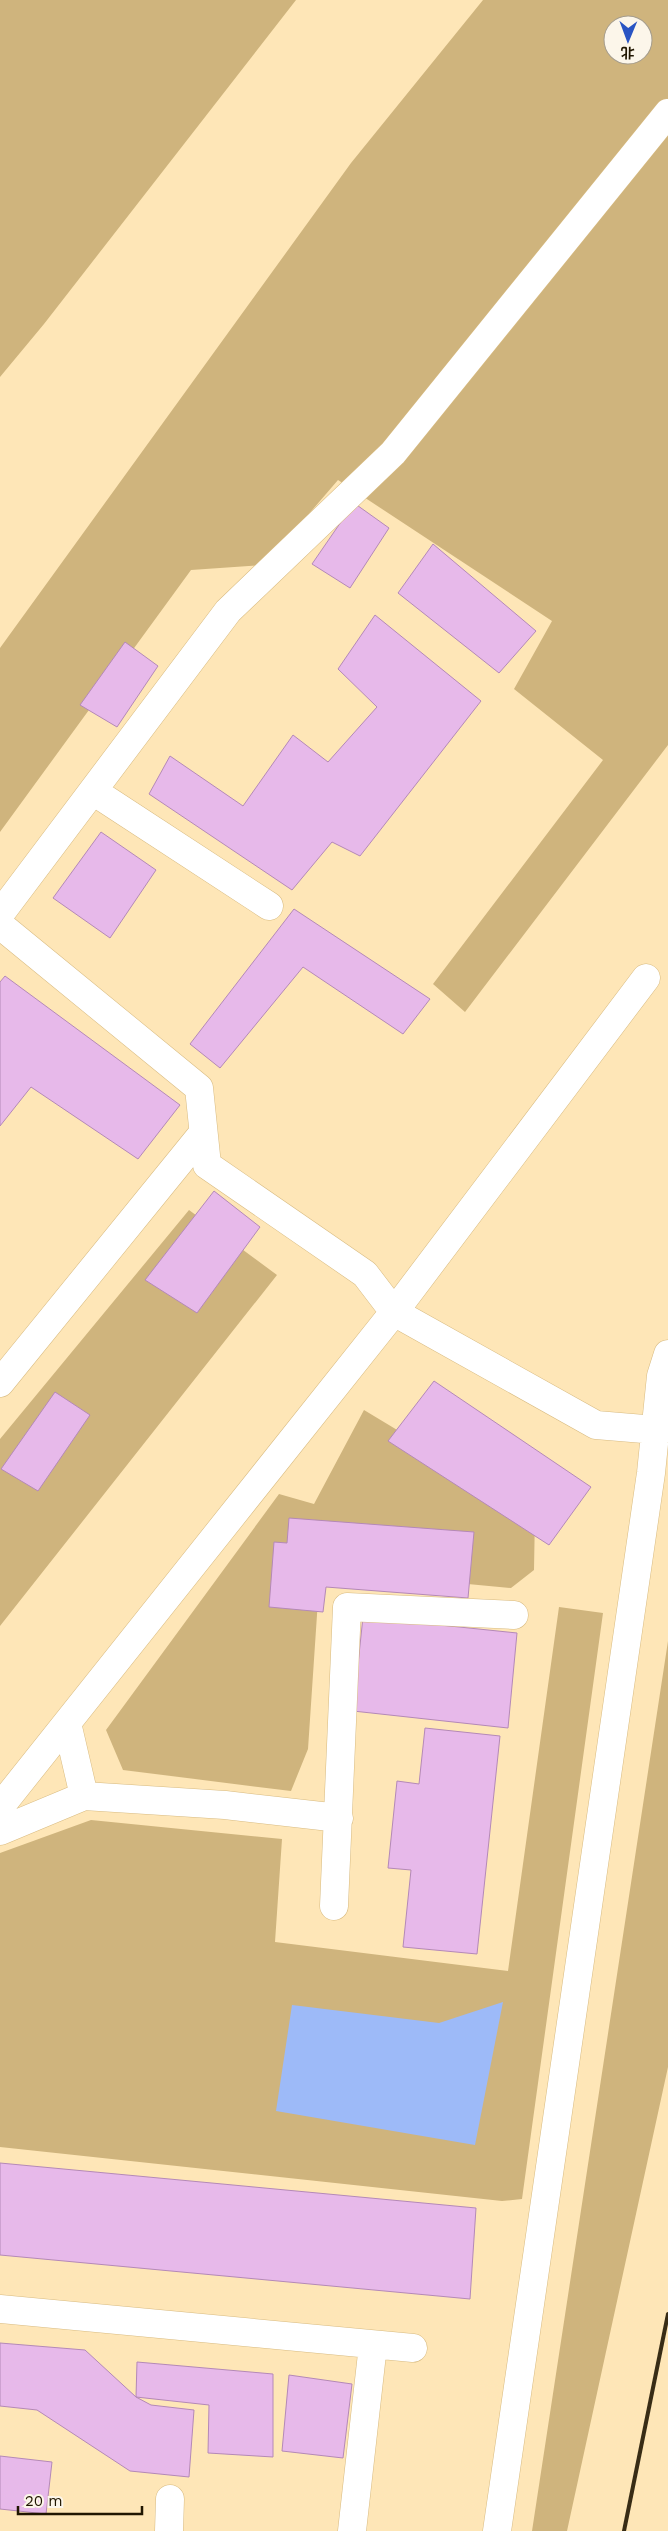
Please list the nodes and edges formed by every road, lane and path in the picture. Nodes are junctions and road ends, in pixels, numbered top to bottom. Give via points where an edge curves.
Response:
1 (668, 112) edge
2 (93, 791) junction
3 (269, 906) dead end
4 (0, 914) edge
5 (0, 925) edge
6 (646, 978) dead end
7 (203, 1134) junction
8 (394, 1312) junction
9 (668, 1354) edge
10 (0, 1383) edge
11 (662, 1429) edge
12 (514, 1615) dead end
13 (67, 1723) junction
14 (84, 1796) junction
15 (0, 1807) edge
16 (339, 1818) junction
17 (0, 1831) edge
18 (334, 1906) dead end
19 (0, 2309) edge
20 (373, 2344) junction
21 (413, 2348) dead end
22 (170, 2499) dead end
23 (169, 2531) edge
24 (352, 2531) edge
25 (497, 2531) edge

1 - 2 street via 393,454 228,611
2 - 3 street
2 - 4 street
5 - 7 street via 199,1088
6 - 8 street
7 - 8 street via 207,1165 365,1274
7 - 10 street
8 - 11 street via 596,1425
8 - 13 street
9 - 11 street via 661,1376
11 - 25 street
12 - 16 street via 347,1607
13 - 14 street
13 - 15 street
14 - 16 street via 225,1805
14 - 17 street
16 - 18 street
19 - 20 street
20 - 21 street
20 - 24 street
22 - 23 street

